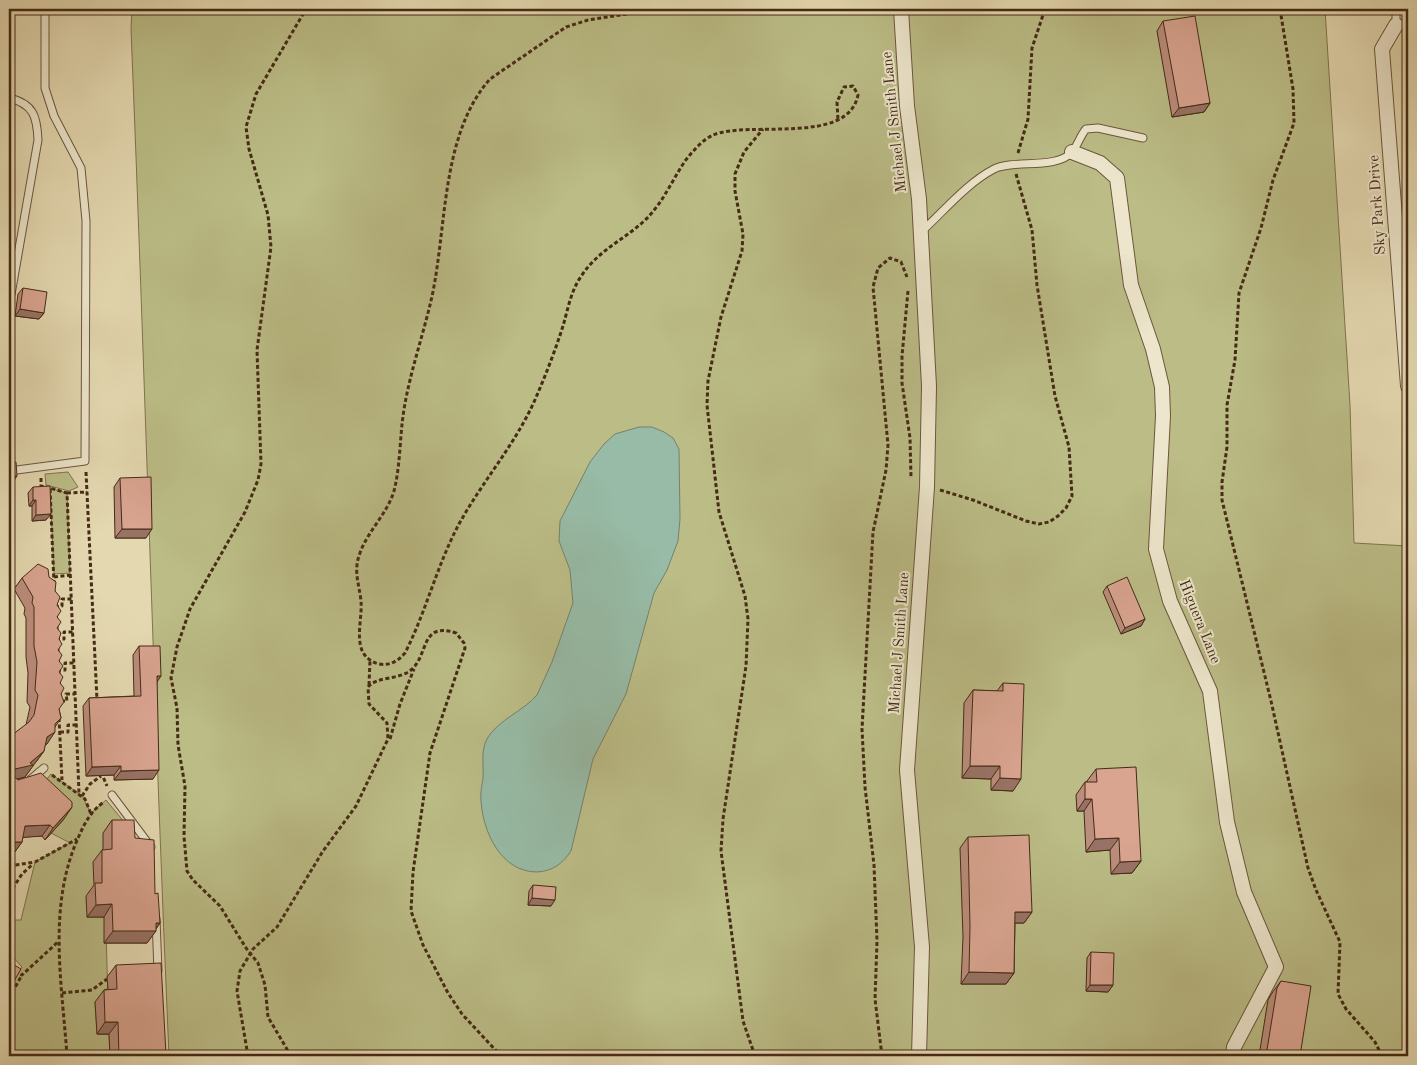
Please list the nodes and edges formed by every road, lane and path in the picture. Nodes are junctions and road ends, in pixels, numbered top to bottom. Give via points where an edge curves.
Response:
1 (46, 9) edge
2 (306, 9) edge
3 (659, 9) edge
4 (901, 9) edge
5 (1045, 9) edge
6 (1280, 9) edge
7 (1396, 9) edge
8 (1396, 25) joint
9 (9, 98) edge
10 (838, 120) junction
11 (763, 129) junction
12 (1143, 138) dead end
13 (1072, 152) junction
14 (1015, 165) junction
15 (921, 232) junction
16 (9, 306) edge
17 (1408, 386) edge
18 (85, 461) junction
19 (40, 468) junction
20 (9, 471) edge
21 (927, 487) junction
22 (50, 488) junction
23 (87, 492) junction
24 (67, 493) junction
25 (71, 575) junction
26 (54, 576) junction
27 (54, 592) edge
28 (55, 599) edge
29 (72, 599) junction
30 (55, 607) junction
31 (56, 615) edge
32 (56, 631) edge
33 (73, 632) junction
34 (56, 639) junction
35 (57, 647) edge
36 (370, 660) junction
37 (418, 660) junction
38 (57, 662) edge
39 (74, 663) junction
40 (58, 670) junction
41 (58, 678) edge
42 (369, 685) junction
43 (58, 693) edge
44 (75, 694) junction
45 (58, 701) junction
46 (98, 706) edge
47 (77, 724) junction
48 (60, 732) junction
49 (385, 748) junction
50 (101, 766) edge
51 (44, 768) edge
52 (51, 774) dead end
53 (102, 776) junction
54 (62, 780) junction
55 (20, 783) edge
56 (80, 794) junction
57 (112, 795) junction
58 (91, 814) junction
59 (78, 839) junction
60 (154, 858) edge
61 (35, 862) junction
62 (9, 866) edge
63 (9, 894) edge
64 (156, 914) edge
65 (59, 941) junction
66 (250, 953) junction
67 (9, 968) edge
68 (22, 975) junction
69 (108, 979) dead end
70 (158, 980) edge
71 (62, 993) junction
72 (9, 998) edge
73 (67, 1056) edge
74 (248, 1056) edge
75 (291, 1056) edge
76 (501, 1056) edge
77 (755, 1056) edge
78 (882, 1056) edge
79 (919, 1056) edge
80 (1233, 1056) edge
81 (1382, 1056) edge

1 - 18 lane via 45,88 54,116 80,168 85,212
2 - 66 path via 256,94 246,127 268,215 271,246 256,350 262,448 260,472 245,512 190,609 171,672 178,708 178,745 185,786 185,865 193,880 220,906
3 - 36 path via 588,20 566,27 490,79 469,112 452,167 438,269 403,414 395,488 357,561 356,581 361,603 359,640
4 - 15 street, Michael J Smith Lane via 906,98
5 - 14 path via 1032,48 1028,119
6 - 81 path via 1293,89 1294,123 1239,293 1236,360 1227,406 1222,500 1272,701 1308,868 1340,942 1338,994
7 - 8 lane
8 - 17 street, Sky Park Drive via 1382,49
9 - 16 lane via 28,106 35,116 38,140
10 - 10 path via 840,91 853,86 858,95 855,104
10 - 11 path via 814,127
11 - 36 path via 727,132 706,140 690,155 650,215 610,246 582,275 572,293 534,401 514,440 458,526 405,653 389,664
11 - 77 path via 744,152 735,174 743,234 742,252 721,317 707,398 719,512 745,596 748,619 746,666 721,850 743,1021
12 - 13 lane via 1098,128 1086,129
13 - 14 lane via 1054,161
13 - 80 street, Higuera Lane via 1100,163 1118,178 1131,285 1162,387 1156,549 1170,602 1210,691 1227,822 1244,892 1276,967 1234,1048
14 - 15 lane via 997,168 981,177
14 - 21 path via 1032,230 1037,285 1055,396 1069,447 1072,496 1058,516 1039,524
15 - 21 street, Michael J Smith Lane via 929,386
18 - 19 lane
18 - 23 path
19 - 20 lane
19 - 22 path via 41,486
21 - 78 path via 916,486 911,479 911,444 902,383 907,276 901,262 890,258 878,268 873,288 888,445 873,532 862,729 874,865 875,999
21 - 79 street, Michael J Smith Lane via 908,770 922,947
22 - 24 path
22 - 26 path
23 - 24 path
23 - 46 path
24 - 25 path
25 - 26 path
25 - 29 path
26 - 27 path
28 - 30 path
29 - 30 path via 62,600 62,606
29 - 33 path
30 - 31 path
32 - 34 path
33 - 34 path via 64,632 64,639
33 - 39 path
34 - 35 path
36 - 42 path
37 - 42 path via 410,672
37 - 49 path
37 - 76 path via 426,640 433,633 448,630 456,633 464,643 464,656 437,727 428,767 411,888 412,916 430,962 448,993 462,1014
38 - 40 path
39 - 40 path via 65,664 66,670
39 - 44 path
40 - 41 path
42 - 49 path via 369,704 387,723
43 - 45 path
44 - 45 path via 66,694 67,701
44 - 47 path
45 - 48 path
47 - 48 path via 68,725 68,732
47 - 56 path
48 - 54 path
49 - 66 path via 356,806 322,851 282,920
50 - 53 path
51 - 55 lane via 29,781
52 - 54 path
53 - 56 path
53 - 57 path
54 - 56 path
56 - 58 path
57 - 58 path
57 - 60 lane via 153,849
58 - 59 path
59 - 61 path
59 - 65 path via 64,884
61 - 62 path
61 - 63 path via 22,874
64 - 70 lane
65 - 68 path
65 - 71 path
66 - 74 path via 237,983
66 - 75 path via 264,976 268,1017
67 - 68 path
68 - 72 path
69 - 71 path via 92,990
71 - 73 path

